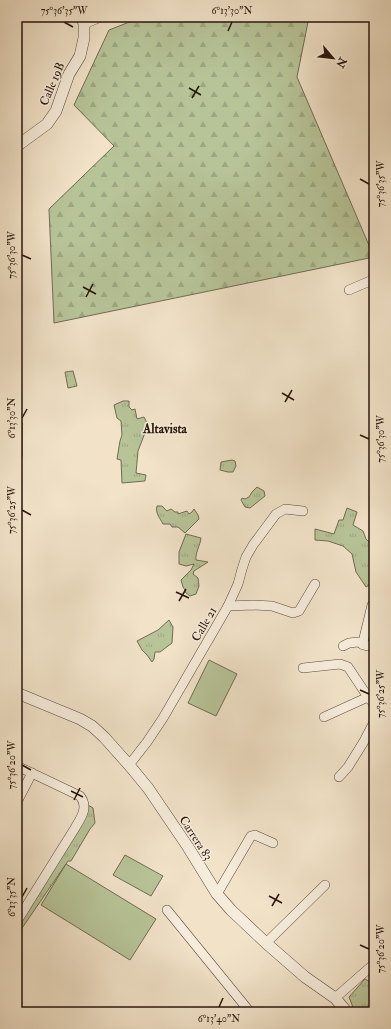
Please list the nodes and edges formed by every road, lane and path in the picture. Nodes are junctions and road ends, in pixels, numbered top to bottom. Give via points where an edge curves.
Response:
1 (101, 17) edge
2 (83, 21) edge
3 (17, 146) edge
4 (374, 283) edge
5 (349, 290) dead end
6 (17, 425) edge
7 (17, 454) edge
8 (303, 511) dead end
9 (315, 584) dead end
10 (374, 604) edge
11 (228, 606) junction
12 (371, 620) edge
13 (374, 644) edge
14 (363, 645) junction
15 (343, 646) dead end
16 (303, 668) dead end
17 (17, 693) edge
18 (371, 700) edge
19 (324, 717) dead end
20 (374, 722) edge
21 (129, 765) junction
22 (17, 766) edge
23 (32, 772) junction
24 (339, 777) dead end
25 (17, 802) edge
26 (273, 843) dead end
27 (325, 885) dead end
28 (217, 894) junction
29 (167, 910) dead end
30 (17, 921) edge
31 (266, 943) junction
32 (374, 964) edge
33 (335, 998) junction
34 (250, 1012) edge
35 (347, 1012) edge

1 - 2 street
2 - 3 street, Calle 19B via 84,38 80,56 69,74 56,111 47,124
4 - 5 street via 370,281
6 - 7 street
8 - 11 street, Calle 21 via 285,509 276,514 246,557
9 - 11 street via 298,611 293,613 272,606
10 - 12 street
11 - 21 street, Calle 21 via 163,718
12 - 14 street
13 - 14 street
14 - 15 street via 358,642
16 - 18 street via 340,664 348,667
17 - 21 street, Carrera 83 via 92,726
18 - 19 street
20 - 24 street via 348,767
21 - 28 street, Carrera 83 via 148,788
22 - 23 street
23 - 25 street
23 - 30 street via 80,796 84,805 83,814 75,828
26 - 28 street via 255,835 251,836
27 - 31 street
28 - 31 street, Carrera 83 via 235,915
29 - 34 street
31 - 33 street, Carrera 83 via 305,977
32 - 33 street
33 - 35 street, Carrera 83

